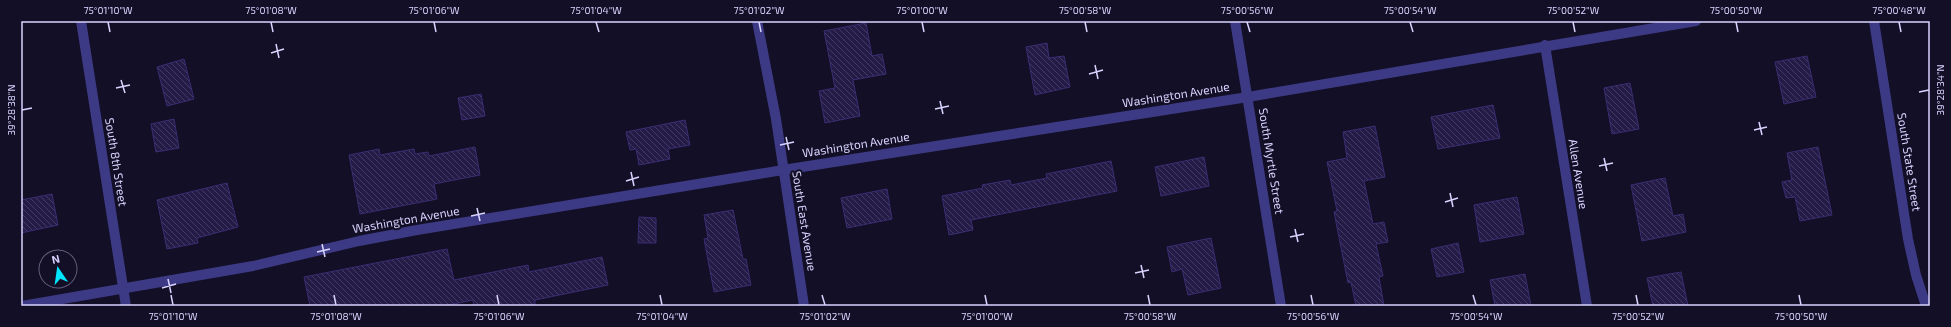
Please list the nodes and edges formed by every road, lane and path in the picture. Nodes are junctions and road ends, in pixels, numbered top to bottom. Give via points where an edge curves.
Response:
1 (81, 21) edge
2 (756, 21) edge
3 (1236, 21) edge
4 (1696, 21) edge
5 (1874, 21) edge
6 (1679, 22) edge
7 (1545, 46) junction
8 (1248, 97) junction
9 (783, 170) junction
10 (123, 289) junction
11 (22, 306) edge
12 (126, 306) edge
13 (804, 306) edge
14 (1281, 306) edge
15 (1587, 306) edge
16 (1926, 306) edge

1 - 10 street, South 8th Street
2 - 9 street, South East Avenue via 776,119
3 - 8 street, South Myrtle Street
4 - 6 street, Washington Avenue
5 - 16 street, South State Street via 1908,238
6 - 7 street, Washington Avenue
7 - 8 street, Washington Avenue
7 - 15 street, Allen Avenue
8 - 9 street, Washington Avenue
8 - 14 street, South Myrtle Street
9 - 10 street, Washington Avenue via 417,230 253,266
9 - 13 street, South East Avenue
10 - 11 street, Washington Avenue
10 - 12 street, South 8th Street

